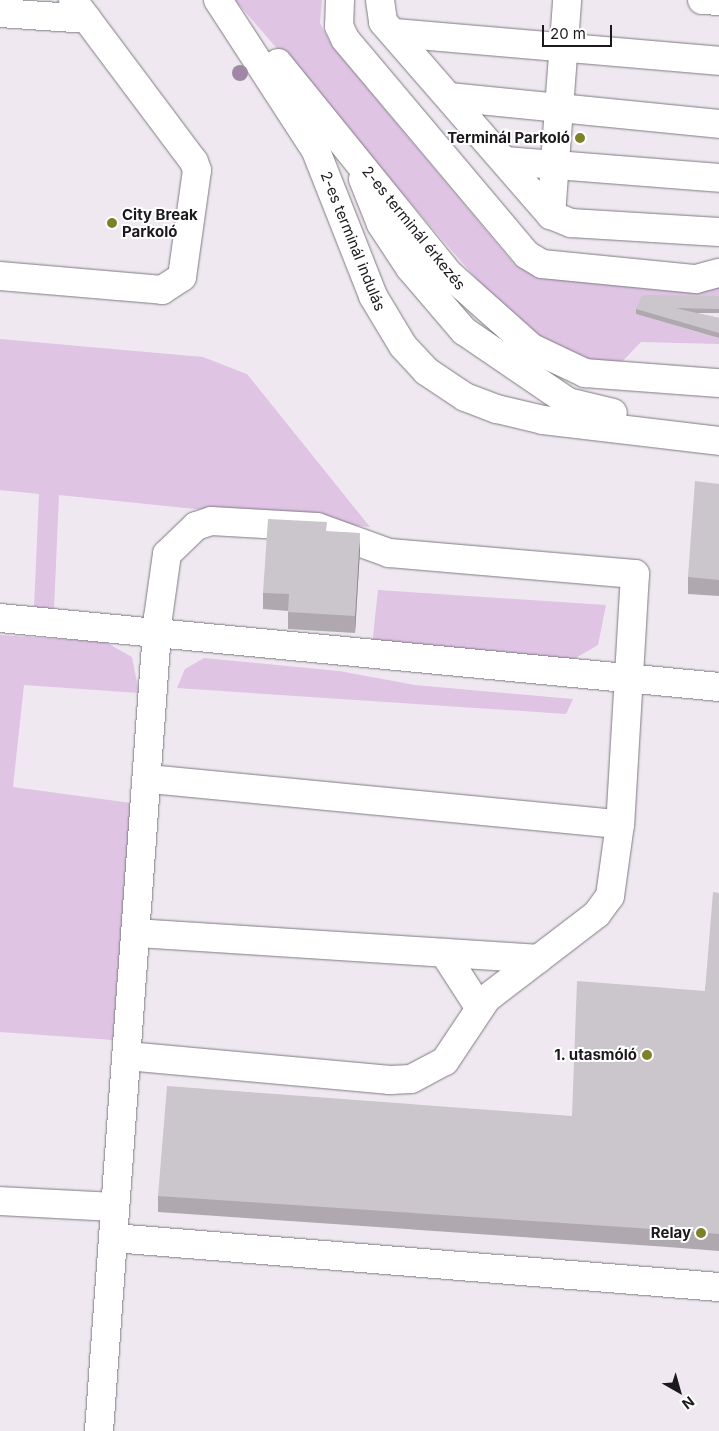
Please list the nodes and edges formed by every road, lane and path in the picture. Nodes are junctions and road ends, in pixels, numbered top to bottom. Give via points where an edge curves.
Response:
1 (340, 0) edge
2 (380, 0) edge
3 (567, 0) edge
4 (702, 0) edge
5 (719, 1) edge
6 (224, 7) edge
7 (18, 9) edge
8 (80, 9) edge
9 (394, 33) junction
10 (563, 49) junction
11 (719, 61) edge
12 (449, 97) junction
13 (559, 108) junction
14 (719, 124) edge
15 (355, 156) junction
16 (505, 162) junction
17 (555, 165) junction
18 (719, 178) edge
19 (551, 215) junction
20 (719, 232) edge
21 (719, 273) edge
22 (0, 276) edge
23 (719, 383) edge
24 (719, 425) edge
25 (719, 441) edge
26 (0, 618) edge
27 (157, 633) junction
28 (625, 680) junction
29 (719, 687) edge
30 (149, 779) junction
31 (620, 824) junction
32 (137, 933) junction
33 (444, 953) junction
34 (538, 959) junction
35 (479, 1007) junction
36 (127, 1056) junction
37 (0, 1201) edge
38 (115, 1207) junction
39 (114, 1238) junction
40 (719, 1287) edge
41 (99, 1431) edge

1 - 21 street via 339,26 345,39 527,255 542,264 696,279
2 - 9 street via 383,22
3 - 10 street
4 - 5 street
6 - 15 street, 2-es terminál érkezés via 288,74
6 - 25 street, 2-es terminál indulás via 316,151 373,296 404,346 426,371 465,397 543,420
7 - 8 street
8 - 22 street via 197,170 182,277 162,290
9 - 10 street
9 - 12 street
10 - 11 street
10 - 13 street
12 - 13 street
12 - 16 street
13 - 14 street
13 - 17 street
15 - 23 street, 2-es terminál érkezés via 449,274 508,330 554,362 584,373 626,379
15 - 24 street, 2-es terminál érkezés via 381,224 410,268 464,331 568,402 594,410
16 - 17 street
16 - 19 street
17 - 18 street
17 - 19 street
19 - 20 street via 571,223
26 - 27 street
27 - 28 street
27 - 28 street via 167,554 196,526 211,521 317,527 389,553 635,574
27 - 30 street
28 - 29 street
28 - 31 street
30 - 31 street
30 - 32 street
31 - 34 street via 605,905
32 - 33 street
32 - 36 street
33 - 34 street
33 - 35 street
34 - 35 street via 503,983
35 - 36 street via 445,1061 410,1079
36 - 38 street
37 - 38 street
38 - 39 street
39 - 40 street
39 - 41 street

